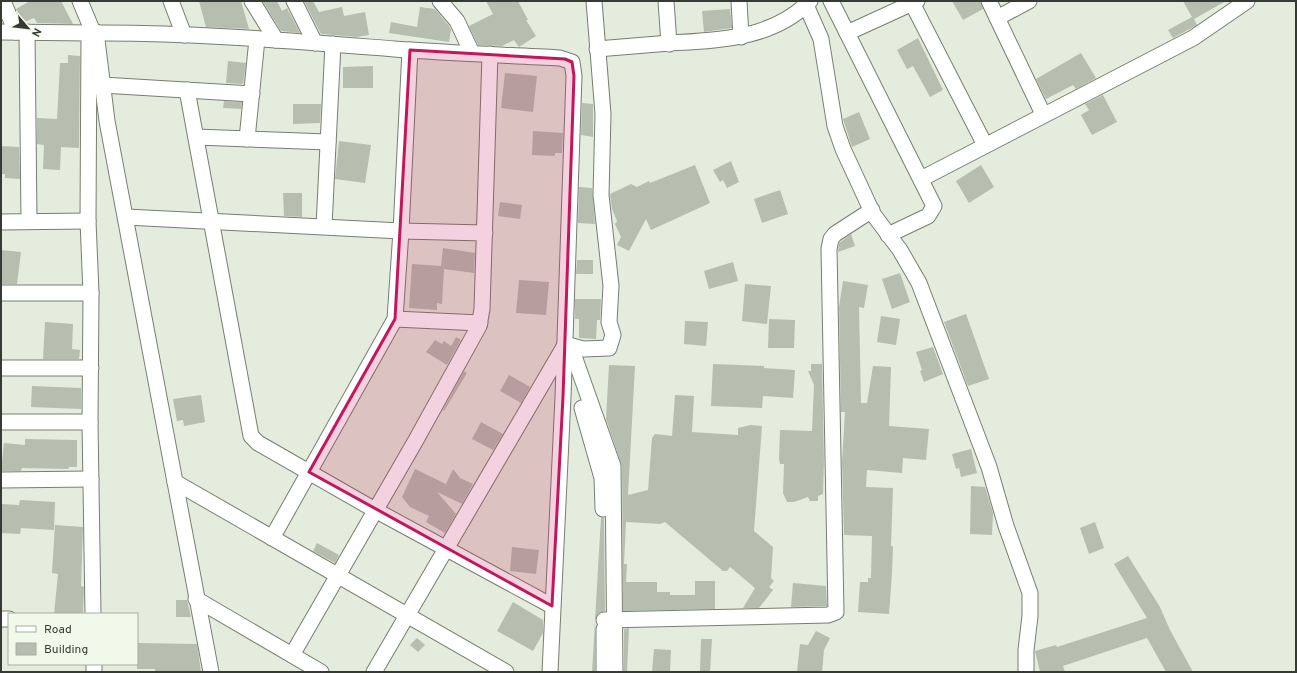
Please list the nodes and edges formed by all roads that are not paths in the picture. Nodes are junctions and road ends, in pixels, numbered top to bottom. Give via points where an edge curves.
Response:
1 (3, 1) edge
2 (80, 1) edge
3 (171, 1) edge
4 (252, 1) edge
5 (294, 1) edge
6 (440, 1) edge
7 (594, 1) edge
8 (666, 1) edge
9 (738, 1) edge
10 (831, 1) edge
11 (989, 1) edge
12 (1029, 1) edge
13 (1247, 1) edge
14 (913, 2) edge
15 (808, 3) edge
16 (997, 18) junction
17 (1, 32) edge
18 (22, 32) junction
19 (92, 32) junction
20 (847, 33) junction
21 (184, 35) junction
22 (741, 37) junction
23 (257, 39) junction
24 (276, 40) junction
25 (315, 43) junction
26 (333, 44) junction
27 (669, 44) junction
28 (410, 50) junction
29 (597, 50) junction
30 (472, 54) junction
31 (490, 54) junction
32 (102, 85) junction
33 (187, 90) junction
34 (252, 94) junction
35 (1043, 114) junction
36 (196, 137) junction
37 (247, 139) junction
38 (328, 142) junction
39 (985, 145) junction
40 (921, 179) junction
41 (872, 210) junction
42 (126, 217) junction
43 (29, 221) junction
44 (88, 221) junction
45 (213, 221) junction
46 (1, 222) edge
47 (324, 226) junction
48 (401, 231) junction
49 (485, 233) junction
50 (888, 235) junction
51 (1, 293) edge
52 (91, 293) junction
53 (395, 319) junction
54 (480, 323) junction
55 (565, 345) junction
56 (1, 368) edge
57 (91, 368) junction
58 (1, 422) edge
59 (90, 422) junction
60 (310, 472) junction
61 (91, 479) junction
62 (1, 480) edge
63 (175, 482) junction
64 (375, 510) junction
65 (272, 538) junction
66 (446, 550) junction
67 (338, 574) junction
68 (196, 599) junction
69 (552, 606) junction
70 (93, 613) edge
71 (408, 615) junction
72 (608, 620) junction
73 (292, 655) junction
74 (211, 672) edge
75 (321, 672) edge
76 (374, 672) edge
77 (506, 672) edge
78 (550, 672) edge
79 (604, 672) edge
80 (615, 672) edge
81 (1026, 672) edge

1 - 18 street
2 - 19 street
3 - 21 street
4 - 24 street
5 - 25 street
6 - 30 street via 457,21
7 - 29 street
8 - 27 street
9 - 22 street
10 - 20 street
11 - 16 street
12 - 16 street
13 - 35 street via 1193,38
14 - 20 street
14 - 39 street
15 - 22 street via 777,25
15 - 41 street via 821,39 837,133
16 - 35 street
17 - 18 street
18 - 19 street
18 - 43 street
19 - 21 street
19 - 32 street
19 - 44 street
20 - 40 street
21 - 23 street
22 - 27 street
23 - 24 street
23 - 34 street
24 - 25 street
25 - 26 street
26 - 28 street
26 - 38 street
27 - 29 street
28 - 30 street
28 - 48 street
29 - 55 street via 603,120 601,195 611,286 609,322 613,335 609,348 583,349
30 - 31 street
31 - 49 street
31 - 55 street via 565,59 573,64
32 - 33 street
32 - 42 street
33 - 34 street
33 - 36 street
34 - 37 street
35 - 39 street
36 - 37 street
36 - 45 street
37 - 38 street
38 - 47 street
39 - 40 street
40 - 50 street via 933,204 932,210 923,219
41 - 50 street
41 - 72 street via 835,234 828,248 836,612 828,616
42 - 45 street
42 - 63 street
43 - 44 street
43 - 46 street
44 - 52 street
45 - 47 street
45 - 60 street via 249,432 258,443
47 - 48 street
48 - 49 street
48 - 53 street
49 - 54 street
50 - 81 street via 909,263 919,283 989,467 1006,526 1026,580 1031,600
51 - 52 street
52 - 57 street
53 - 54 street
53 - 60 street
54 - 64 street
55 - 66 street
55 - 69 street
55 - 72 street via 574,356 613,466 608,478
56 - 57 street
57 - 59 street
58 - 59 street
59 - 61 street
60 - 64 street
60 - 65 street
61 - 62 street
61 - 70 street
63 - 65 street
63 - 68 street
64 - 66 street
64 - 67 street
65 - 67 street
66 - 69 street
66 - 71 street
67 - 71 street
67 - 73 street
68 - 73 street
68 - 74 street
69 - 78 street
71 - 76 street
71 - 77 street
72 - 79 street
72 - 80 street
73 - 75 street

